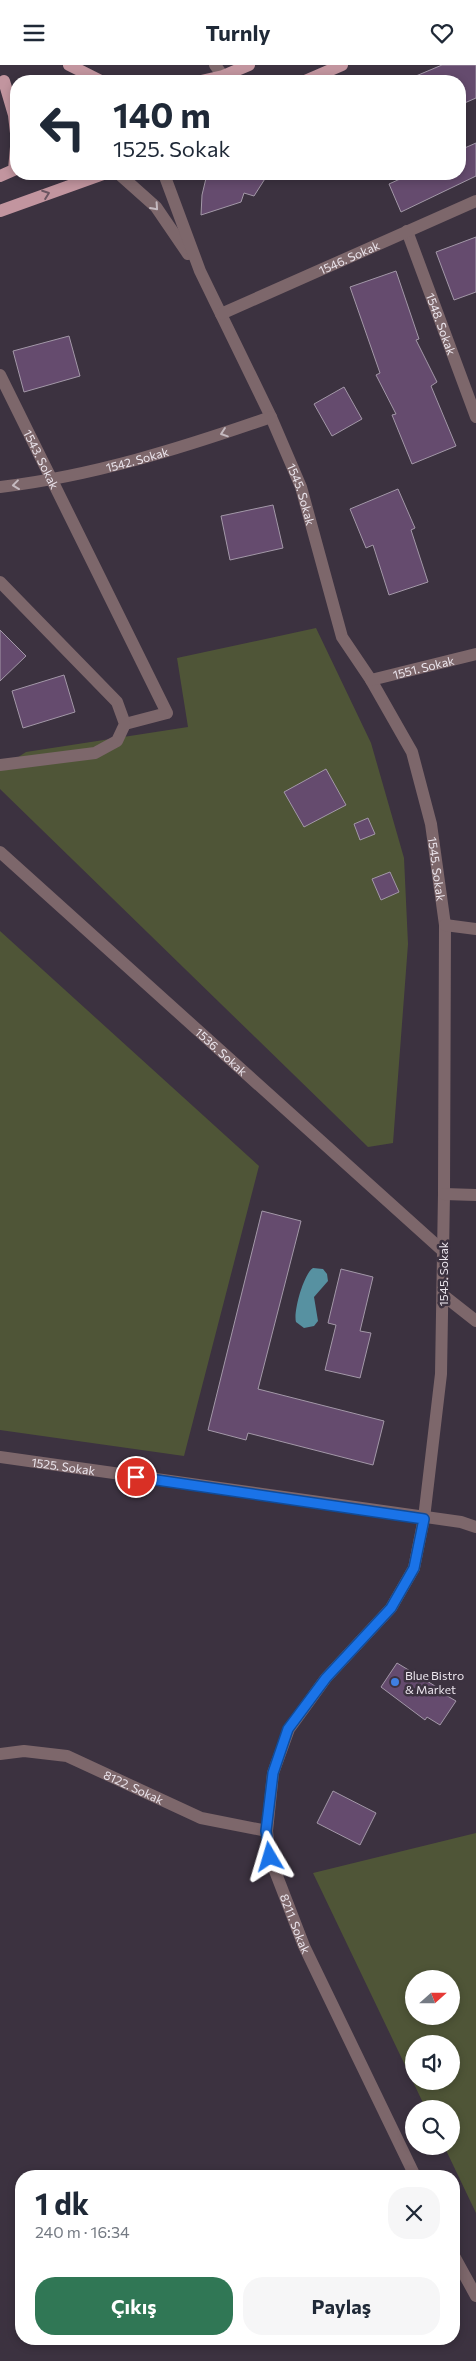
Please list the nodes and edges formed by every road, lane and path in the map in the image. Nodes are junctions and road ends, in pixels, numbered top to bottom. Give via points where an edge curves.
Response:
1 (69, 65) edge
2 (249, 65) edge
3 (342, 65) edge
4 (89, 75) edge
5 (225, 75) edge
6 (319, 75) edge
7 (2, 79) edge
8 (10, 103) edge
9 (86, 180) edge
10 (125, 180) edge
11 (166, 180) edge
12 (476, 201) edge
13 (0, 211) edge
14 (407, 231) junction
15 (200, 271) junction
16 (221, 314) junction
17 (0, 375) edge
18 (271, 417) junction
19 (476, 417) edge
20 (52, 481) junction
21 (0, 487) edge
22 (0, 582) edge
23 (476, 654) edge
24 (371, 680) junction
25 (125, 724) junction
26 (0, 765) edge
27 (0, 852) edge
28 (445, 925) junction
29 (476, 929) edge
30 (444, 1193) junction
31 (476, 1195) edge
32 (443, 1251) junction
33 (443, 1295) junction
34 (476, 1321) edge
35 (0, 1457) edge
36 (424, 1519) junction
37 (476, 1527) edge
38 (0, 1754) edge
39 (266, 1831) junction
40 (412, 2170) edge
41 (460, 2267) edge
42 (476, 2296) edge

1 - 4 main road
2 - 5 main road
3 - 6 main road
7 - 8 main road
13 -> 9 main road
10 -> 15 street via 156,207
11 - 15 street
12 - 14 street, 1546. Sokak
14 - 16 street, 1546. Sokak
14 - 19 street, 1548. Sokak
15 - 16 street, 1545. Sokak
16 - 18 street, 1545. Sokak
17 - 20 street, 1543. Sokak
18 -> 20 street, 1542. Sokak via 182,448
18 - 24 street, 1545. Sokak via 301,487 342,637
20 -> 21 street, 1542. Sokak
20 - 25 street, 1543. Sokak via 167,713
22 - 25 street via 117,702
23 - 24 street, 1551. Sokak
24 - 28 street, 1545. Sokak via 412,751 432,824
25 - 26 street via 117,741 95,753
27 - 32 street, 1536. Sokak
28 - 29 street
28 - 30 street, 1545. Sokak
30 - 31 street
30 - 32 street, 1545. Sokak
32 - 33 street, 1545. Sokak
33 - 34 street
33 - 36 street, 1545. Sokak via 441,1374
35 - 36 street, 1525. Sokak
36 - 37 street, 1525. Sokak via 461,1522
36 - 39 street, 8211. Sokak via 414,1568 391,1608 326,1678 288,1729 273,1773
38 - 39 street, 8122. Sokak via 24,1751 67,1756 201,1818
39 - 40 street, 8211. Sokak via 270,1857 304,1945
41 - 42 street

